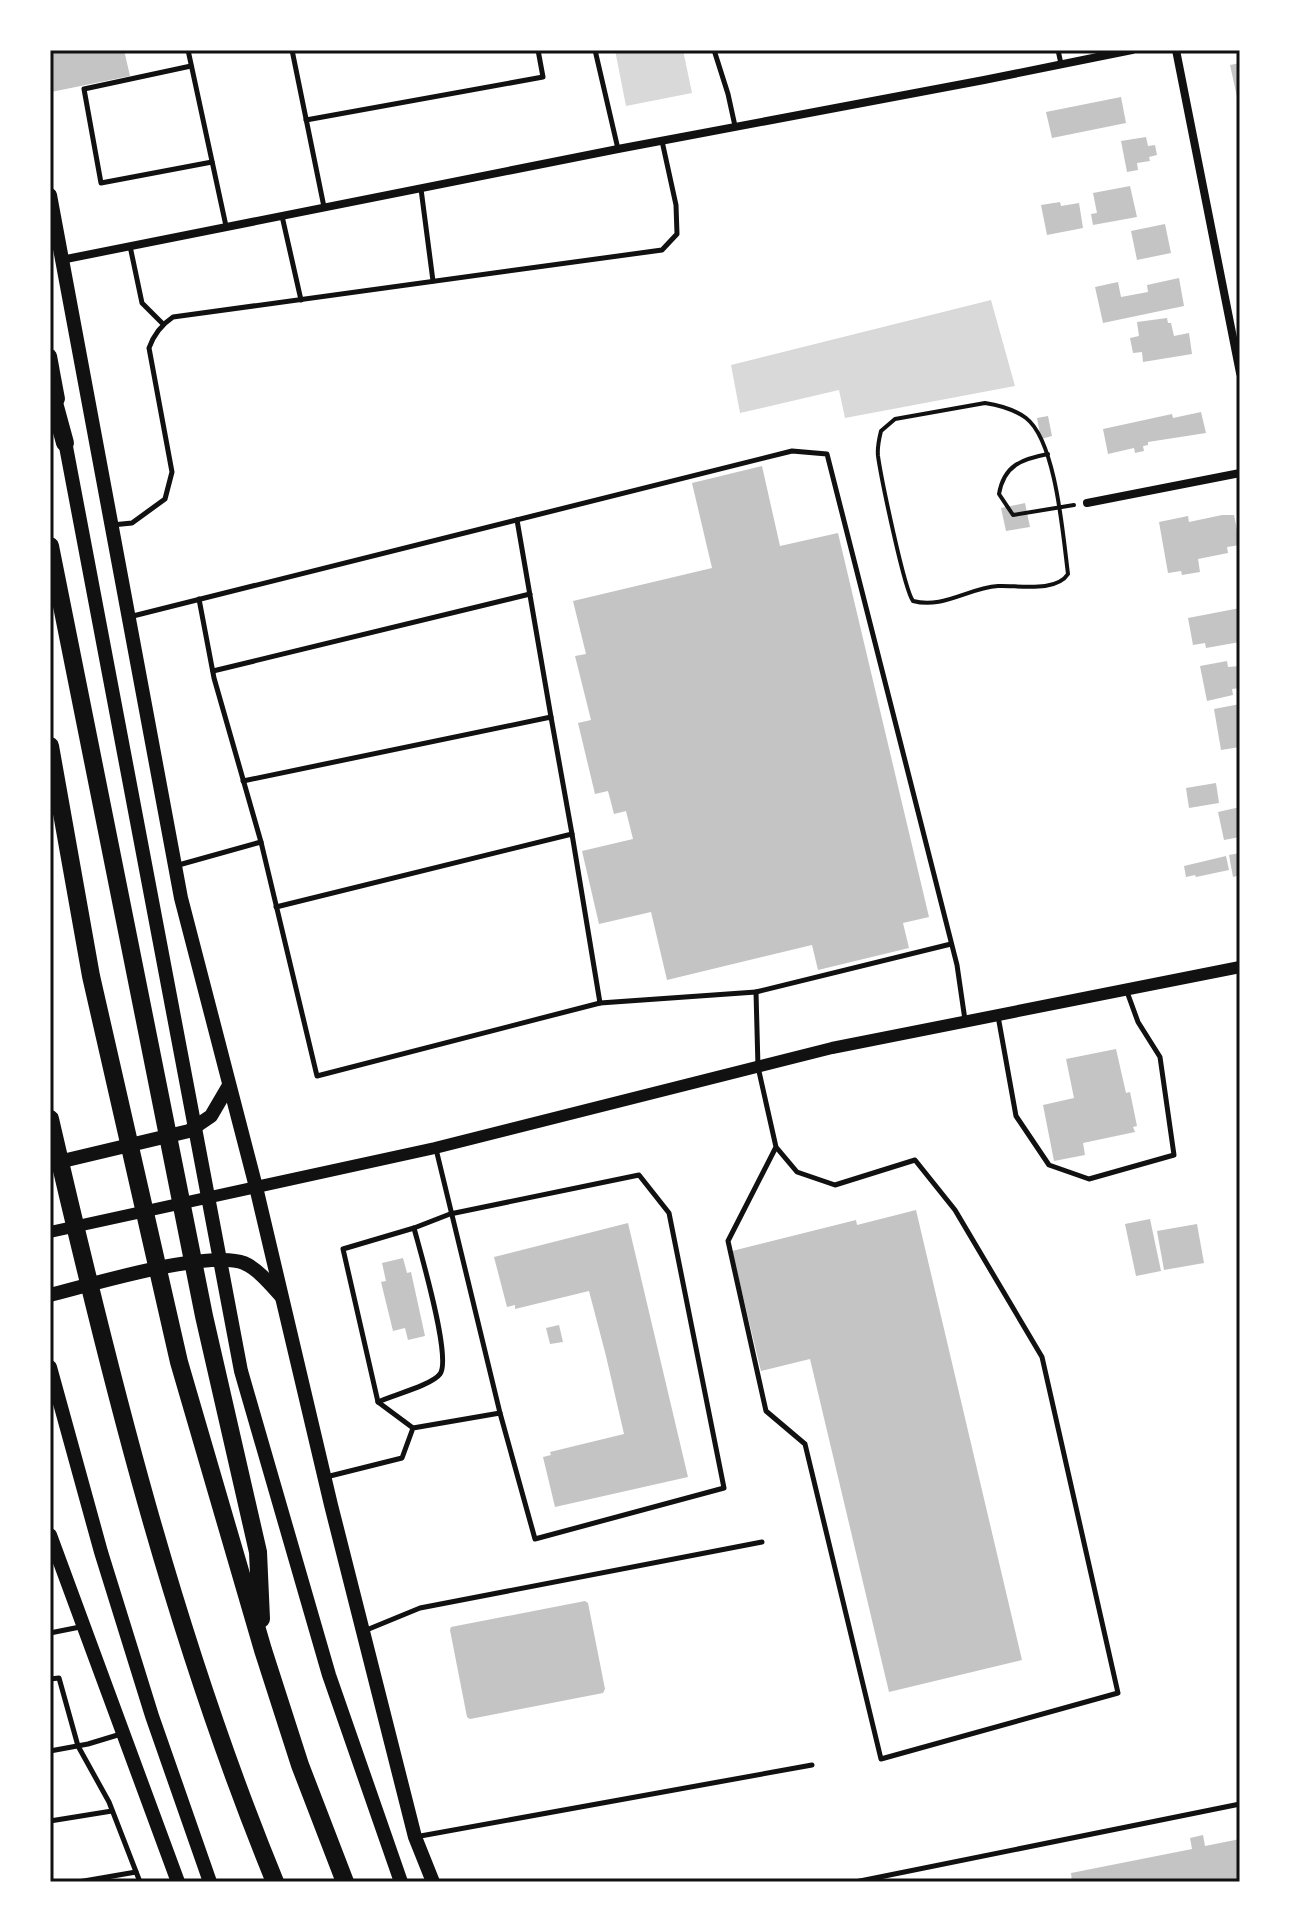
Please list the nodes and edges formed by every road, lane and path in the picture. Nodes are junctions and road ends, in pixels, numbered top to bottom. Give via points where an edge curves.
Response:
1 (188, 50) edge
2 (292, 50) edge
3 (538, 50) edge
4 (595, 50) edge
5 (714, 50) edge
6 (1058, 50) edge
7 (1132, 50) edge
8 (1176, 50) edge
9 (1061, 65) junction
10 (191, 66) junction
11 (306, 120) junction
12 (735, 127) junction
13 (662, 141) junction
14 (618, 149) junction
15 (212, 162) junction
16 (421, 188) junction
17 (50, 195) edge
18 (324, 208) junction
19 (282, 216) junction
20 (226, 227) junction
21 (130, 246) junction
22 (61, 260) junction
23 (433, 281) junction
24 (301, 300) junction
25 (163, 324) junction
26 (50, 356) edge
27 (1240, 373) edge
28 (50, 388) edge
29 (65, 443) junction
30 (1048, 454) junction
31 (1240, 473) edge
32 (1082, 504) joint
33 (1059, 508) junction
34 (517, 520) junction
35 (111, 525) junction
36 (50, 546) edge
37 (530, 594) junction
38 (199, 599) junction
39 (128, 618) junction
40 (213, 671) junction
41 (551, 717) junction
42 (50, 746) edge
43 (243, 781) junction
44 (572, 834) junction
45 (261, 842) junction
46 (175, 866) junction
47 (276, 907) junction
48 (951, 944) junction
49 (1240, 967) edge
50 (1126, 989) junction
51 (756, 992) junction
52 (600, 1003) junction
53 (997, 1015) junction
54 (965, 1022) junction
55 (758, 1067) junction
56 (228, 1087) junction
57 (50, 1119) edge
58 (776, 1147) junction
59 (435, 1148) junction
60 (50, 1164) edge
61 (256, 1187) junction
62 (450, 1214) junction
63 (414, 1228) junction
64 (50, 1232) edge
65 (50, 1295) edge
66 (281, 1296) junction
67 (50, 1367) edge
68 (378, 1402) junction
69 (500, 1413) junction
70 (413, 1428) junction
71 (325, 1478) junction
72 (50, 1535) edge
73 (762, 1542) dead end
74 (54, 1562) edge
75 (83, 1626) junction
76 (363, 1632) junction
77 (50, 1633) edge
78 (263, 1650) junction
79 (50, 1679) edge
80 (122, 1734) junction
81 (78, 1746) junction
82 (50, 1751) edge
83 (812, 1765) dead end
84 (1240, 1804) edge
85 (113, 1811) junction
86 (50, 1821) edge
87 (415, 1837) junction
88 (136, 1872) junction
89 (78, 1882) edge
90 (140, 1882) edge
91 (178, 1882) edge
92 (210, 1882) edge
93 (275, 1882) edge
94 (345, 1882) edge
95 (401, 1882) edge
96 (433, 1882) edge
97 (855, 1882) edge

1 - 10 lane
2 - 11 lane
3 - 11 lane via 543,77
4 - 14 lane
5 - 12 lane
6 - 9 lane
7 - 9 street
8 - 27 street
9 - 12 street
10 - 15 lane
10 - 15 lane via 84,89 101,183
11 - 18 lane
12 - 13 street
13 - 14 street
13 - 23 lane via 677,234 662,250
14 - 16 street
15 - 20 lane
16 - 18 street
16 - 23 lane
17 - 22 main road
18 - 19 street
19 - 20 street
19 - 24 lane
20 - 21 street
21 - 22 street
21 - 25 lane via 142,303
22 - 35 main road
23 - 24 lane
24 - 25 lane via 173,317
25 - 35 lane via 149,348 172,472 165,499 132,523
26 - 29 main road
28 - 29 highway
29 - 95 main road via 241,1371 329,1675
30 - 33 path
30 - 33 path via 1017,462 999,494 1013,515
30 - 33 path via 1026,418 997,404 886,424 878,453 909,596 934,604 996,586 1065,579
31 - 32 street
32 - 33 path
34 - 37 lane
34 - 38 lane
34 - 48 lane via 792,451 827,454
35 - 39 main road
36 - 78 highway via 204,1316 258,1552
37 - 40 lane
37 - 41 lane
38 - 39 lane
38 - 40 lane
39 - 46 main road
40 - 43 lane
41 - 43 lane
41 - 44 lane
42 - 78 highway via 91,976 179,1362
43 - 45 lane
44 - 47 lane
44 - 52 lane
45 - 46 lane
45 - 47 lane
46 - 56 main road
47 - 52 lane via 317,1076
48 - 51 lane
48 - 54 lane
49 - 50 street
50 - 53 street
50 - 53 lane via 1138,1022 1160,1057 1174,1155 1089,1179 1049,1165 1016,1116
51 - 52 lane
51 - 55 lane
53 - 54 street
54 - 55 street
55 - 58 lane
55 - 59 street
56 - 60 main road via 211,1116 189,1131
56 - 61 main road
57 - 93 highway via 91,1298 160,1553 225,1754
58 - 58 lane via 728,1241 766,1411 805,1444 881,1759 1118,1693 1042,1357 955,1210 915,1160 835,1185 797,1172
59 - 61 street
59 - 62 lane
61 - 64 street
61 - 66 main road
62 - 63 lane
62 - 69 lane
62 - 69 lane via 639,1175 669,1213 724,1488 535,1539
63 - 68 lane via 442,1342 443,1368 431,1381
63 - 68 lane via 343,1249
65 - 66 main road via 216,1259 245,1263
66 - 71 main road
67 - 92 main road via 115,1597
68 - 70 lane
69 - 70 lane
70 - 71 lane via 402,1458
71 - 76 main road
72 - 74 main road
73 - 76 lane via 420,1608
74 - 75 main road
75 - 77 lane
75 - 80 main road
76 - 87 main road
78 - 94 highway
79 - 81 lane via 59,1678
80 - 81 lane
80 - 91 main road
81 - 82 lane
81 - 85 lane
83 - 87 lane
84 - 97 lane
85 - 86 lane
85 - 88 lane
87 - 96 main road
88 - 89 lane
88 - 90 lane

